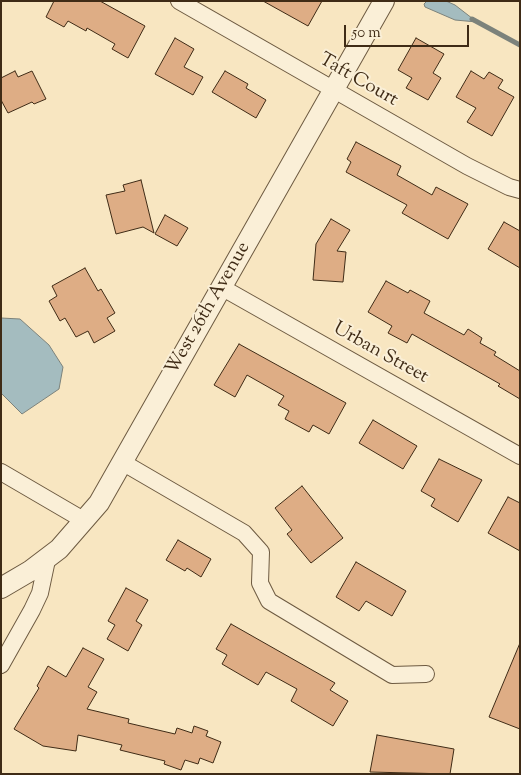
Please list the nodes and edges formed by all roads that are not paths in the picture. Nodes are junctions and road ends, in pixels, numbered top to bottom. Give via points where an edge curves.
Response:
1 (179, 1) edge
2 (384, 1) edge
3 (334, 90) junction
4 (520, 190) edge
5 (221, 288) junction
6 (520, 456) edge
7 (122, 462) junction
8 (1, 472) edge
9 (85, 521) junction
10 (47, 560) junction
11 (1, 588) edge
12 (1, 665) edge
13 (426, 674) dead end

1 - 3 street, Taft Court
2 - 3 street, West 26th Avenue
3 - 4 street, Taft Court via 467,166
3 - 5 street, West 26th Avenue
5 - 6 street, Urban Street
5 - 7 street, West 26th Avenue
7 - 9 street, West 26th Avenue
7 - 13 street via 244,533 261,552 260,583 268,601 392,675
8 - 9 street
9 - 10 street, West 26th Avenue
10 - 11 street, West 26th Avenue
10 - 12 street via 40,593

